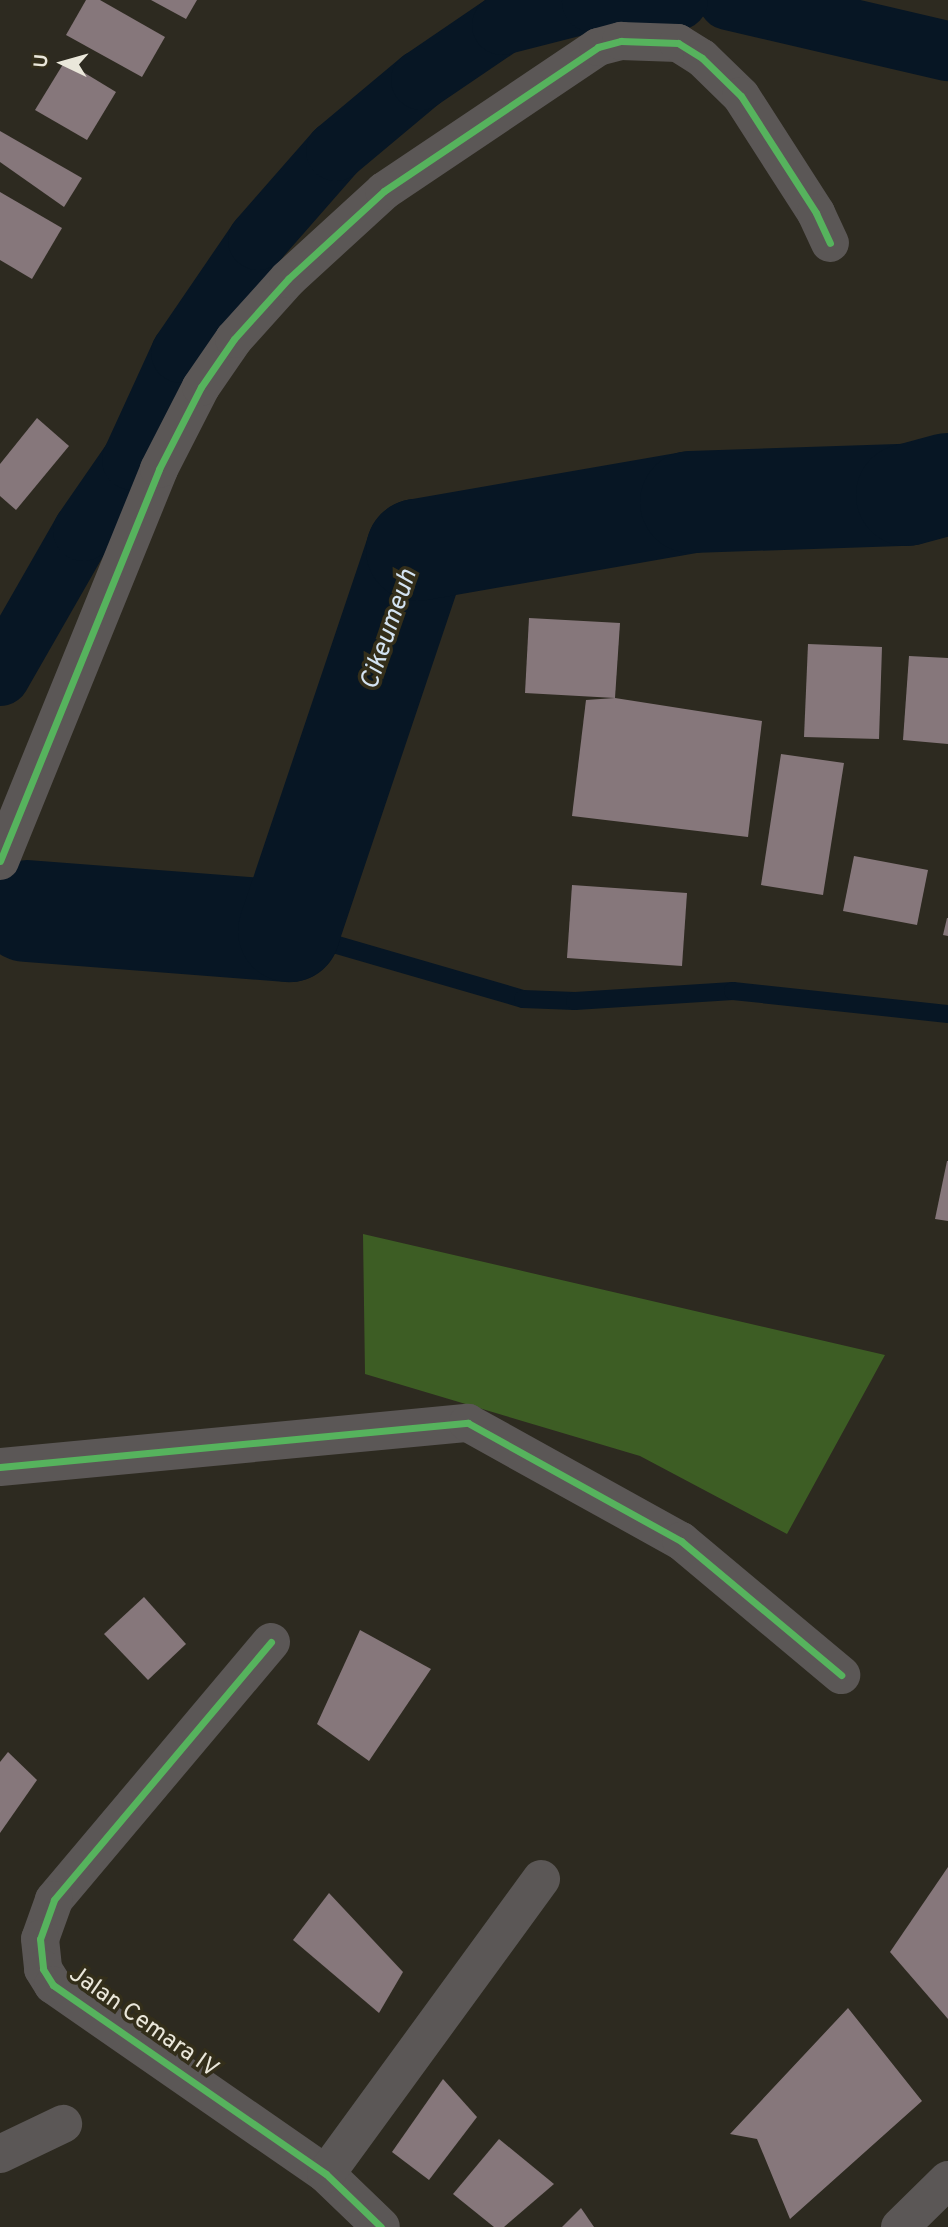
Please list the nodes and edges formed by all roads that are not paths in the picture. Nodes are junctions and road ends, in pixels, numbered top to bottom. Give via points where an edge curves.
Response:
1 (830, 243) dead end
2 (0, 861) edge
3 (0, 1467) edge
4 (271, 1642) dead end
5 (841, 1675) dead end
6 (541, 1878) dead end
7 (63, 2124) dead end
8 (0, 2154) edge
9 (326, 2174) junction
10 (948, 2180) edge
11 (916, 2222) edge
12 (381, 2227) edge

1 - 2 street via 816,213 741,96 702,58 678,43 621,41 598,47 384,191 288,279 234,338 201,387 159,469
3 - 5 street via 468,1423 681,1541
4 - 9 street, Jalan Cemara IV via 54,1900 40,1939 43,1969 53,1985
6 - 9 street
7 - 8 street
9 - 12 street, Jalan Cemara IV
10 - 11 street

